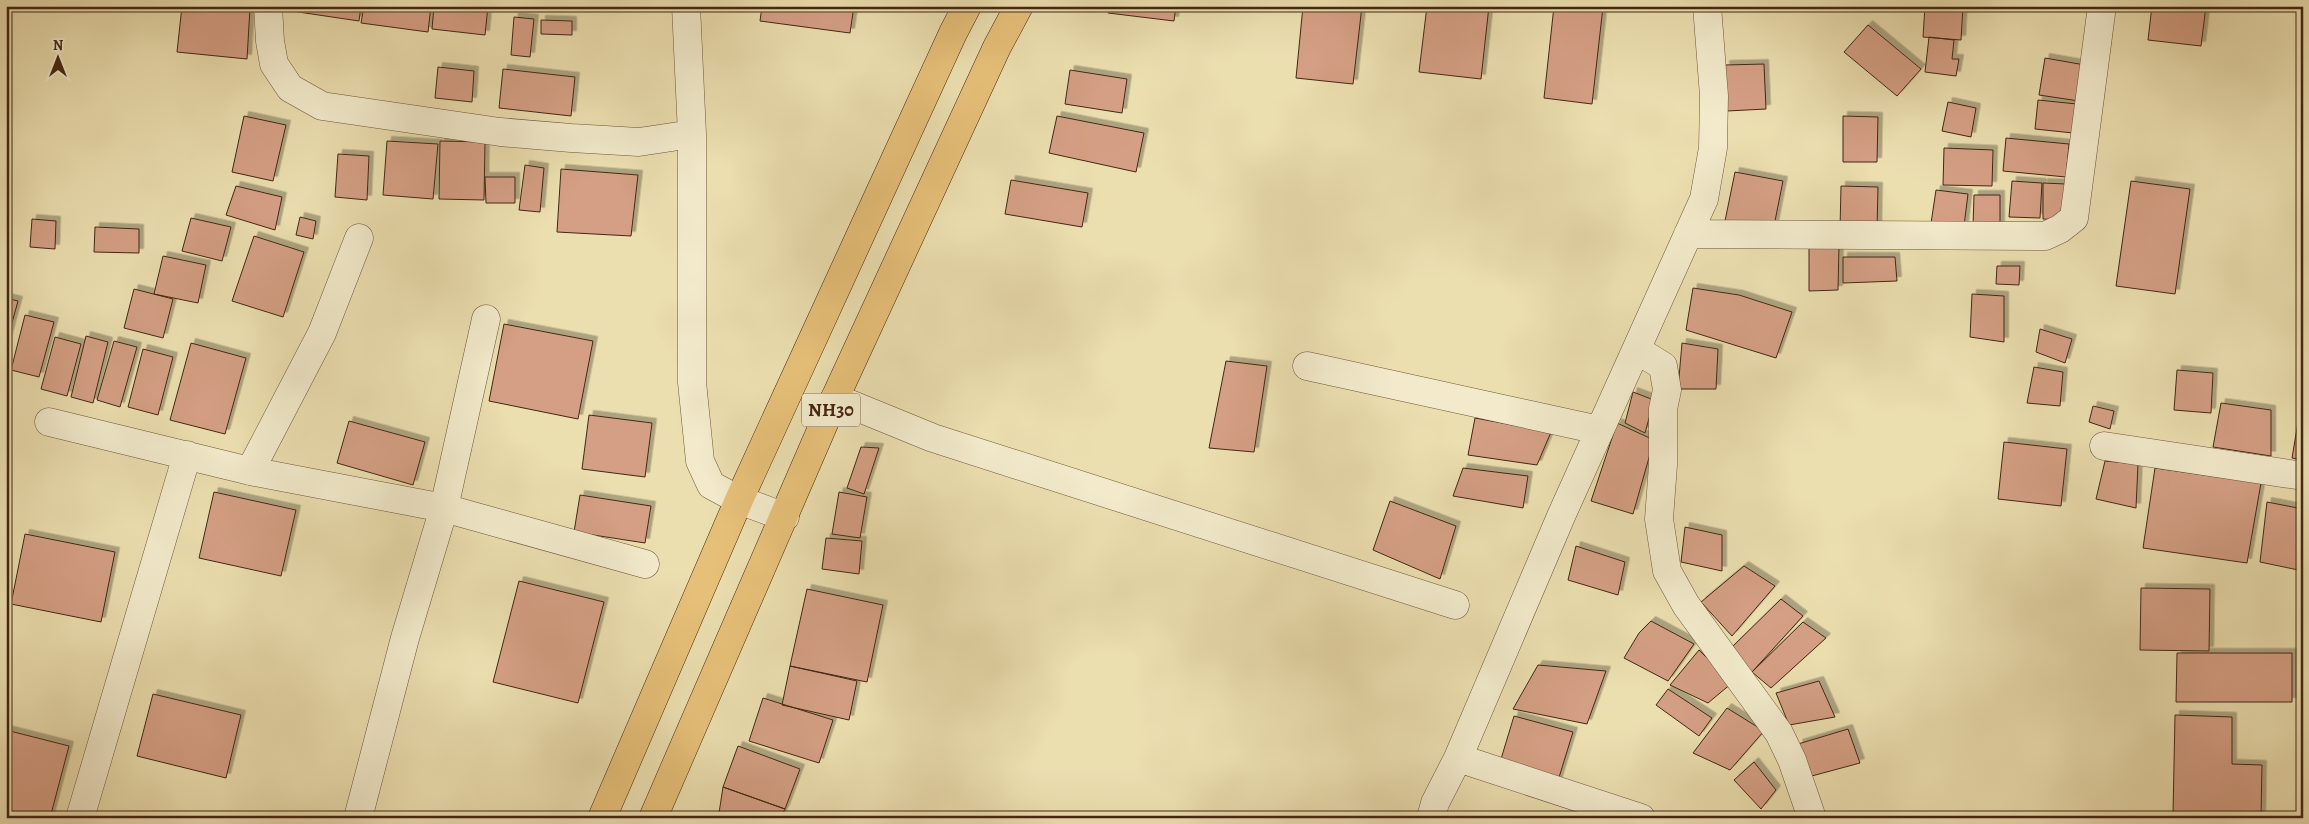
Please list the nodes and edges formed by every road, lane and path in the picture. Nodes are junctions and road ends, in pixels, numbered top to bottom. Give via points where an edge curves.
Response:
1 (268, 6) edge
2 (686, 6) edge
3 (968, 6) edge
4 (1019, 6) edge
5 (1707, 6) edge
6 (2102, 6) edge
7 (692, 134) junction
8 (1688, 234) junction
9 (358, 238) dead end
10 (486, 319) dead end
11 (1638, 350) junction
12 (1307, 366) dead end
13 (835, 398) junction
14 (50, 422) dead end
15 (1599, 430) junction
16 (2104, 446) dead end
17 (187, 455) junction
18 (250, 471) junction
19 (2303, 476) edge
20 (738, 500) junction
21 (444, 508) junction
22 (785, 517) junction
23 (645, 564) dead end
24 (1455, 605) dead end
25 (1458, 758) junction
26 (80, 818) edge
27 (358, 818) edge
28 (602, 818) edge
29 (653, 818) edge
30 (1432, 818) edge
31 (1642, 818) edge
32 (1812, 818) edge

1 - 7 street via 274,64 290,88 322,106 490,131 571,138 639,142
2 - 7 street
3 - 20 highway, NH30
4 - 13 highway, NH30
5 - 8 street via 1714,96 1713,148 1704,199
6 - 8 street via 2074,218 2060,229 2045,236
7 - 20 street via 692,382 700,461 711,484
8 - 11 street
9 - 18 street via 322,333
10 - 21 street
11 - 15 street
11 - 32 street via 1663,366 1667,390 1663,409 1659,519 1667,571 1686,605 1779,733
12 - 15 street
13 - 22 highway, NH30
13 - 24 street via 933,438
14 - 17 street
15 - 25 street
16 - 19 street
17 - 18 street
17 - 26 street
18 - 21 street
20 - 22 street
20 - 28 highway, NH30
21 - 23 street
21 - 27 street via 405,638
22 - 29 highway, NH30
25 - 30 street via 1435,803
25 - 31 street

